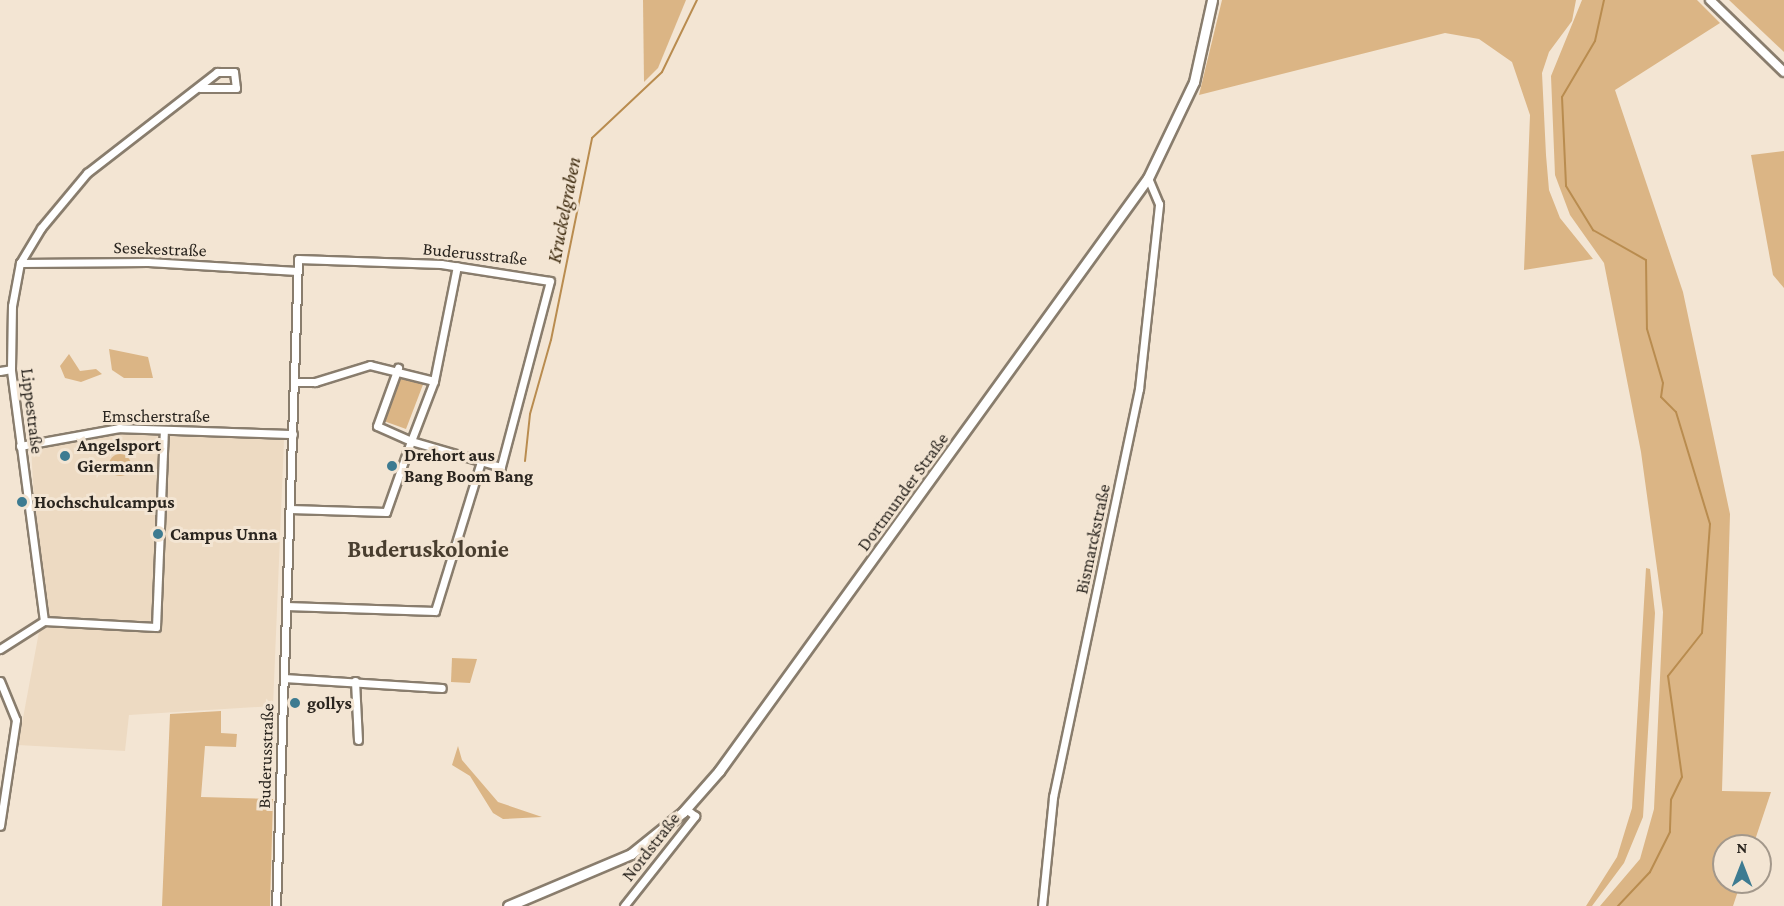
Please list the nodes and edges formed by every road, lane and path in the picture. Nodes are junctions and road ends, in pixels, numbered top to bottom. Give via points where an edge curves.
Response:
1 (1212, 0) edge
2 (1710, 0) edge
3 (1784, 72) edge
4 (200, 88) junction
5 (1148, 178) junction
6 (20, 263) junction
7 (457, 266) junction
8 (297, 271) junction
9 (398, 368) junction
10 (11, 369) junction
11 (0, 371) edge
12 (434, 381) junction
13 (295, 382) junction
14 (164, 430) junction
15 (293, 434) junction
16 (411, 441) junction
17 (20, 446) junction
18 (480, 465) junction
19 (290, 509) junction
20 (286, 606) junction
21 (44, 621) junction
22 (0, 649) edge
23 (284, 678) junction
24 (0, 681) edge
25 (355, 681) junction
26 (442, 688) dead end
27 (358, 740) dead end
28 (686, 809) junction
29 (0, 826) edge
30 (276, 906) edge
31 (508, 906) edge
32 (624, 906) edge
33 (1042, 906) edge

1 - 5 main road, Dortmunder Straße via 1194,82
2 - 3 street
4 - 4 street, Lippestraße via 217,72 234,72 236,88
4 - 6 street, Lippestraße via 87,173 40,228
5 - 28 main road, Dortmunder Straße via 822,631
5 - 33 street, Bismarckstraße via 1159,204 1139,389 1053,797
6 - 8 street, Sesekestraße via 148,262
6 - 10 street, Lippestraße via 12,306
7 - 8 street, Buderusstraße via 298,259
7 - 12 street
7 - 18 street, Buderusstraße via 550,281 501,467
8 - 13 street, Buderusstraße
9 - 12 street
9 - 13 street via 362,365 315,382
9 - 16 street via 377,426
10 - 11 street
10 - 17 street, Lippestraße
12 - 16 street
13 - 15 street, Buderusstraße
14 - 15 street, Emscherstraße
14 - 17 street, Emscherstraße via 119,428
14 - 21 street via 156,627
15 - 19 street, Buderusstraße
16 - 18 street
16 - 19 street via 384,515
17 - 21 street, Lippestraße
18 - 20 street via 435,611
19 - 20 street, Buderusstraße
20 - 23 street, Buderusstraße
21 - 22 street
23 - 25 street
23 - 30 street, Buderusstraße
24 - 29 street via 16,720
25 - 26 street
25 - 27 street
28 - 31 main road, Dortmunder Straße via 631,854
28 - 32 street, Nordstraße via 695,816

